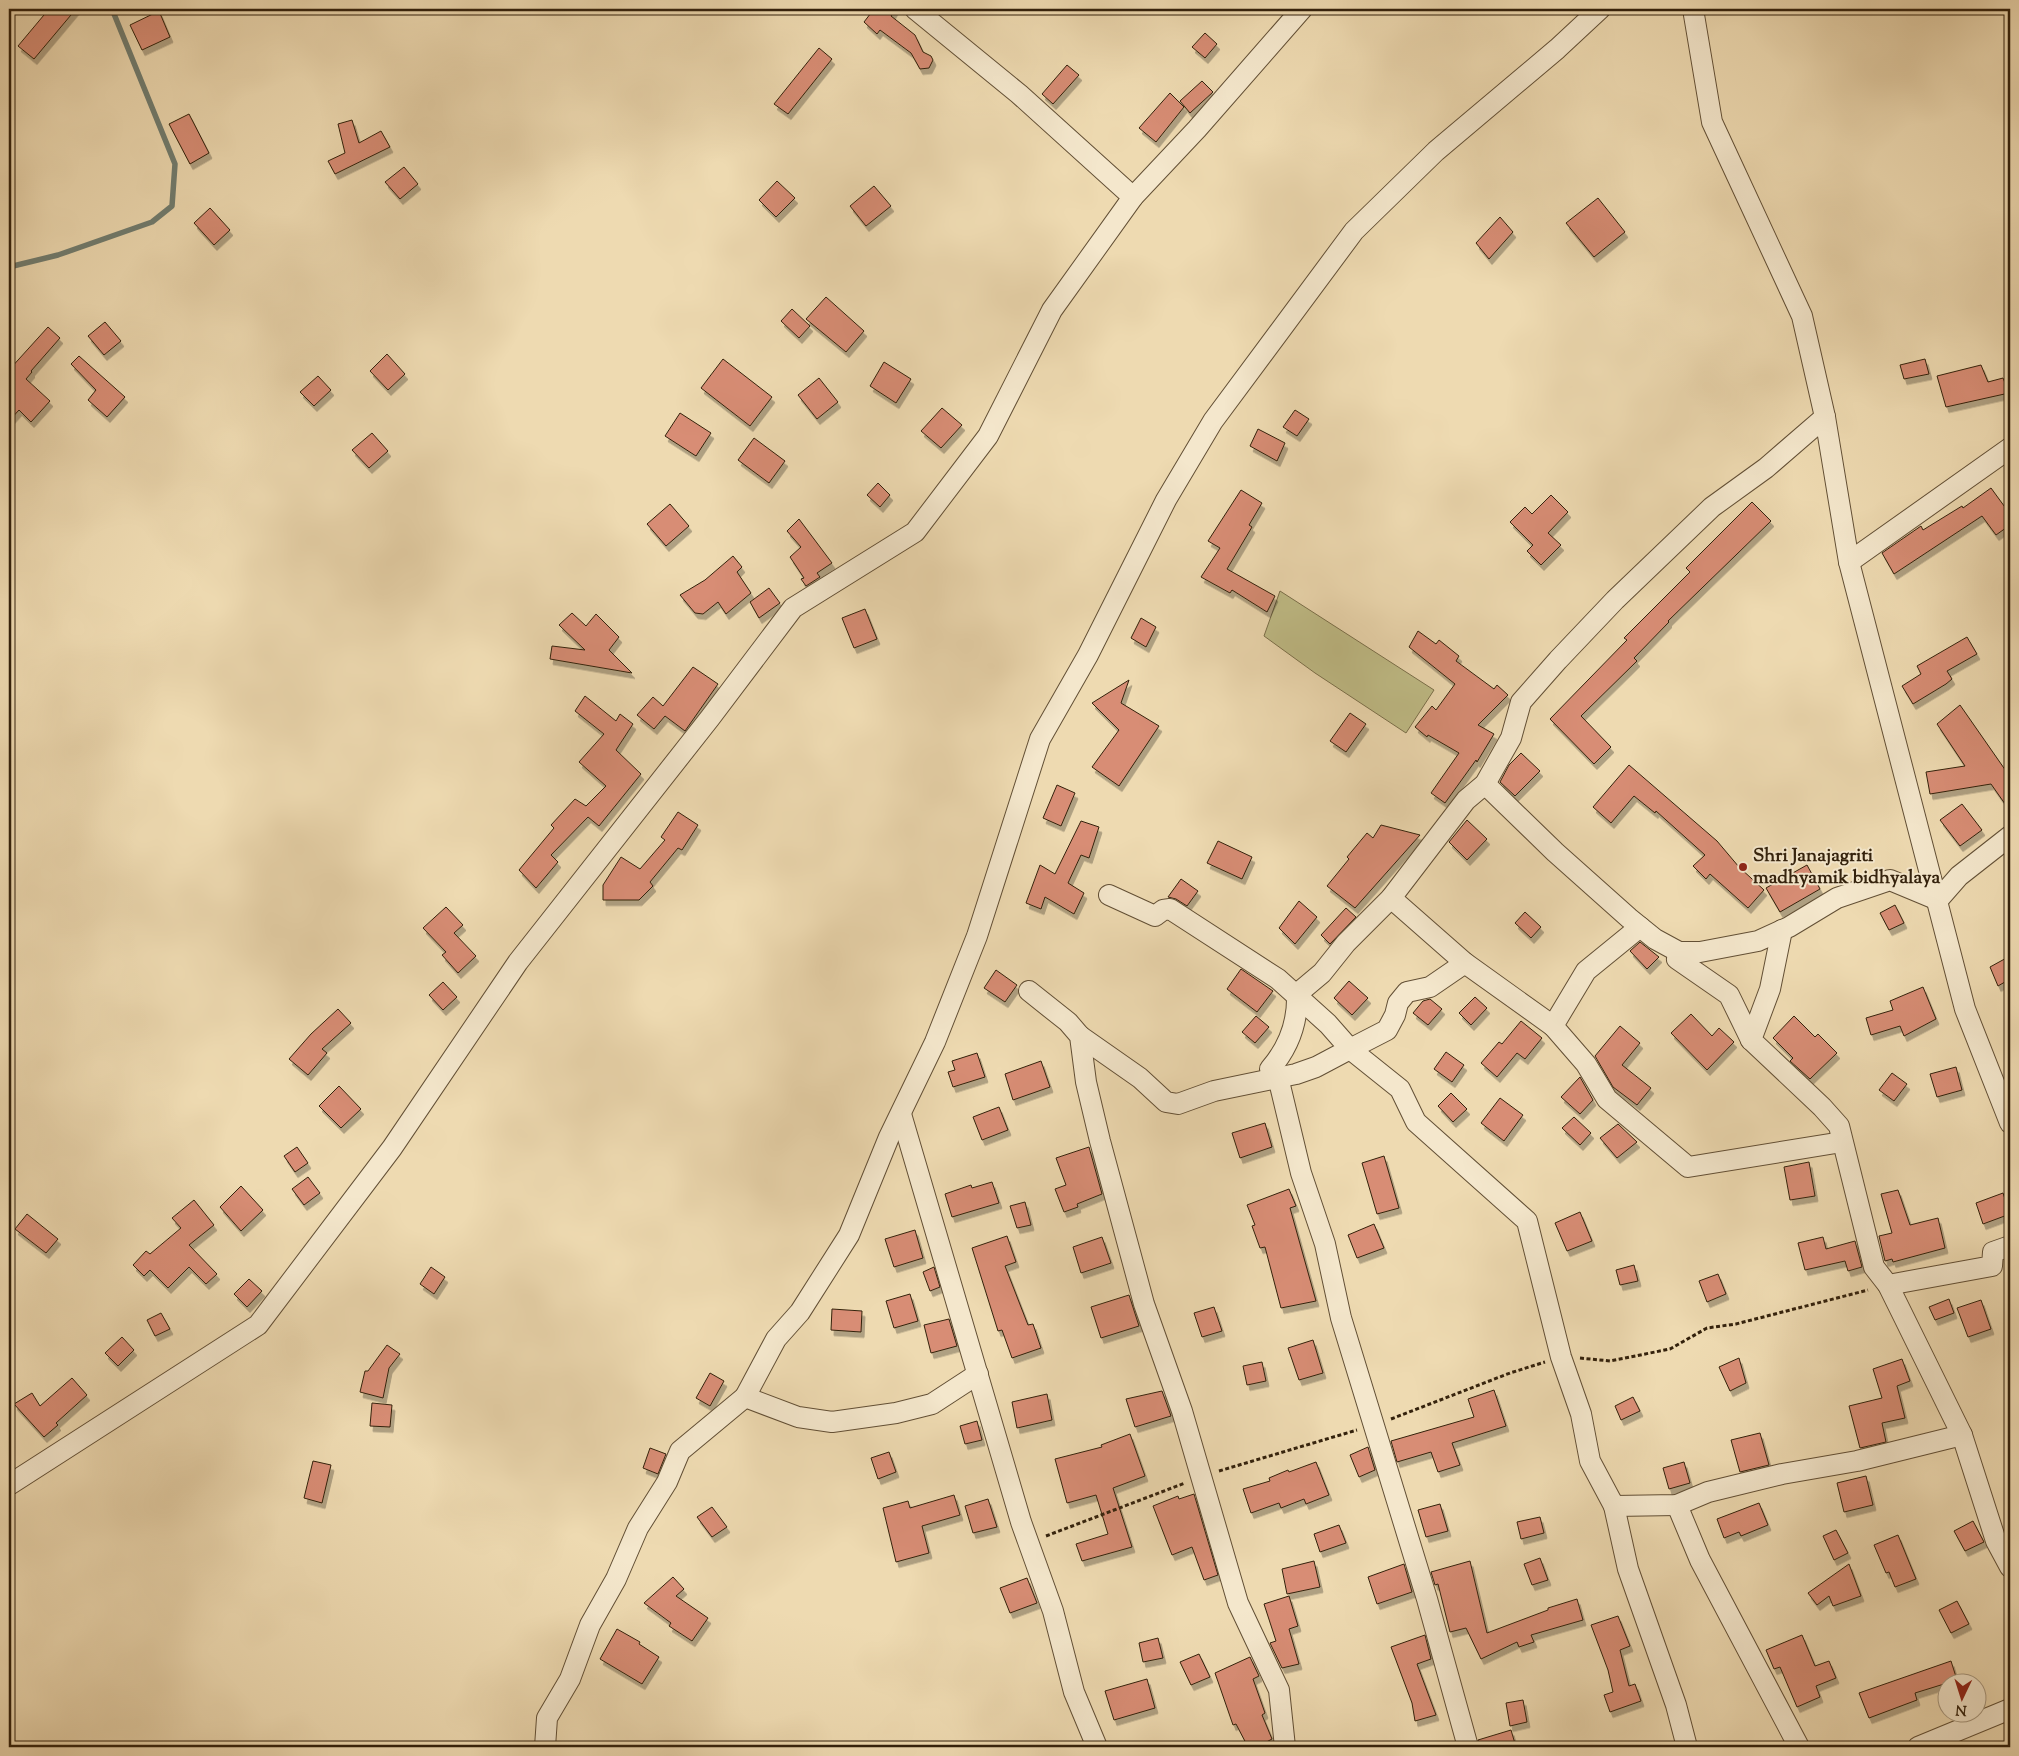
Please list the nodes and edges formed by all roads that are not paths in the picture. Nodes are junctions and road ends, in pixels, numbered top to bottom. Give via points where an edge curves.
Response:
1 (915, 9) edge
2 (1302, 9) edge
3 (1600, 9) edge
4 (1693, 9) edge
5 (1134, 197) junction
6 (1825, 417) junction
7 (2010, 448) edge
8 (1849, 562) junction
9 (1485, 784) junction
10 (2010, 836) edge
11 (1109, 895) dead end
12 (1391, 898) junction
13 (1938, 900) junction
14 (1640, 926) junction
15 (1782, 930) junction
16 (1679, 952) junction
17 (1465, 963) junction
18 (1029, 991) dead end
19 (1297, 994) junction
20 (1553, 1026) junction
21 (1080, 1036) junction
22 (1752, 1040) junction
23 (1350, 1050) junction
24 (1278, 1077) junction
25 (901, 1114) junction
26 (2010, 1123) edge
27 (1842, 1142) junction
28 (2010, 1246) edge
29 (2001, 1267) edge
30 (1888, 1285) junction
31 (978, 1374) junction
32 (745, 1396) junction
33 (1962, 1435) junction
34 (9, 1485) edge
35 (1677, 1504) junction
36 (1614, 1506) junction
37 (2010, 1566) edge
38 (2010, 1709) edge
39 (544, 1747) edge
40 (1097, 1747) edge
41 (1286, 1747) edge
42 (1468, 1747) edge
43 (1687, 1747) edge
44 (1800, 1747) edge
45 (1918, 1747) edge

1 - 5 street via 1019,94
2 - 5 street
3 - 25 street via 1436,151 1354,231 1213,421 1166,500 1088,655 1040,739 977,936 935,1042
4 - 6 street via 1712,122 1802,316
5 - 34 street via 1052,310 988,436 915,532 793,608 518,962 392,1148 258,1325
6 - 8 street
6 - 9 street via 1766,468 1712,507 1586,630 1521,702 1511,738
7 - 8 street
8 - 13 street
9 - 12 street via 1466,800
9 - 14 street via 1555,852
10 - 13 street via 1959,876
11 - 19 street via 1155,916 1170,909
12 - 17 street
12 - 19 street via 1346,943 1322,973
13 - 15 street via 1890,880 1837,898
13 - 26 street via 1965,1009
14 - 16 street
14 - 20 street via 1586,971
15 - 16 street via 1758,940 1700,952
15 - 22 street via 1770,989
16 - 22 street via 1677,959 1729,995
17 - 20 street
17 - 23 street via 1430,987 1407,992 1398,1003 1387,1030
18 - 21 street via 1068,1022
19 - 23 street
19 - 24 street via 1289,1042 1270,1069
20 - 27 street via 1586,1064 1607,1099 1688,1167
21 - 24 street via 1140,1078 1166,1102 1178,1104 1214,1091
21 - 41 street via 1086,1082 1100,1141 1144,1304 1202,1476 1238,1603 1279,1690
22 - 27 street via 1839,1126
23 - 24 street via 1316,1067
23 - 36 street via 1400,1089 1416,1122 1527,1221 1561,1357 1581,1414 1590,1461
24 - 42 street via 1301,1173 1325,1244 1341,1318 1427,1599
25 - 31 street
25 - 32 street via 850,1235 800,1312 776,1339
27 - 30 street via 1874,1267
28 - 29 street via 1993,1252
29 - 30 street
30 - 33 street
31 - 32 street via 932,1404 832,1422 798,1417
31 - 40 street via 1053,1611 1074,1692
32 - 39 street via 680,1451 666,1482 638,1528 616,1579 590,1625 570,1678 547,1718
33 - 35 street via 1857,1461 1782,1474 1708,1492
33 - 37 street via 1996,1541
35 - 36 street
35 - 44 street via 1700,1560
36 - 43 street via 1628,1569 1676,1705
38 - 45 street

